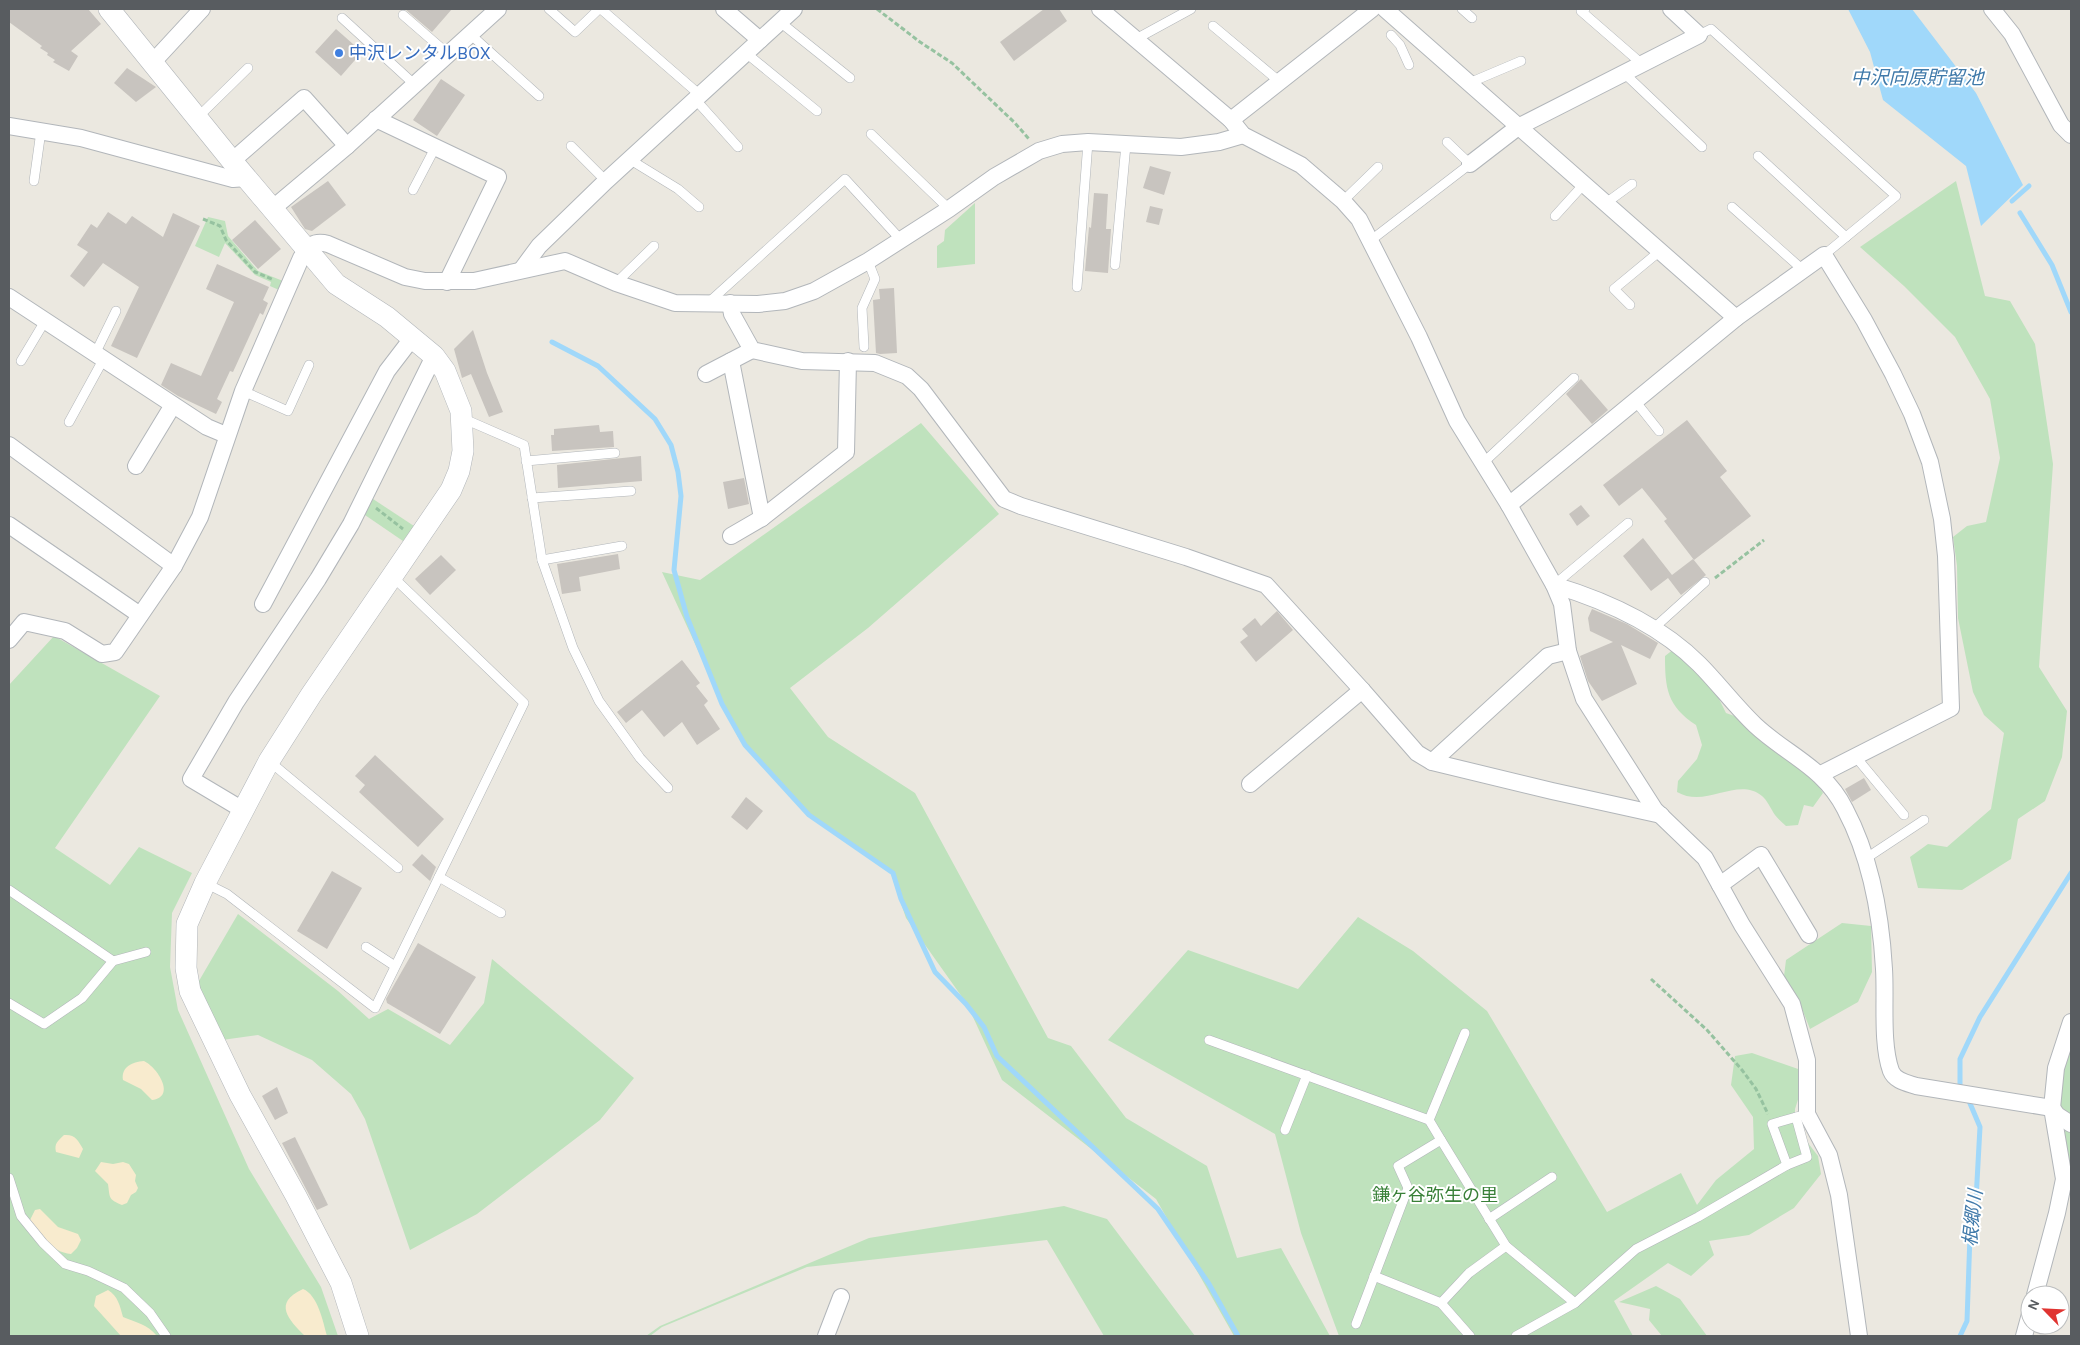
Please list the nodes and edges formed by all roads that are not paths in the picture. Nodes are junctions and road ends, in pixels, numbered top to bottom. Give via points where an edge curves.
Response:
1 (109, 9) edge
2 (202, 9) edge
3 (549, 9) edge
4 (600, 9) edge
5 (724, 9) edge
6 (794, 9) edge
7 (1100, 9) edge
8 (1192, 9) edge
9 (1372, 9) edge
10 (1385, 9) edge
11 (1462, 9) edge
12 (1585, 9) edge
13 (1671, 9) edge
14 (1992, 9) edge
15 (494, 10) edge
16 (403, 15) dead end
17 (342, 18) dead end
18 (1472, 18) dead end
19 (780, 22) junction
20 (1213, 26) dead end
21 (1412, 32) junction
22 (470, 34) junction
23 (1391, 35) dead end
24 (1699, 35) junction
25 (760, 40) junction
26 (1136, 40) junction
27 (1400, 45) junction
28 (746, 53) junction
29 (448, 54) junction
30 (1521, 61) dead end
31 (153, 62) junction
32 (1642, 64) junction
33 (1409, 65) dead end
34 (248, 68) dead end
35 (1624, 74) junction
36 (850, 78) dead end
37 (1280, 82) junction
38 (1469, 83) junction
39 (414, 84) junction
40 (539, 96) dead end
41 (698, 97) junction
42 (817, 111) dead end
43 (197, 118) junction
44 (376, 120) junction
45 (1232, 120) junction
46 (9, 126) edge
47 (1518, 127) junction
48 (40, 131) junction
49 (871, 134) dead end
50 (1243, 135) junction
51 (2071, 135) edge
52 (1088, 142) junction
53 (1447, 142) dead end
54 (1126, 144) junction
55 (347, 146) junction
56 (571, 146) dead end
57 (738, 147) dead end
58 (1702, 147) dead end
59 (435, 148) junction
60 (1758, 156) dead end
61 (629, 160) junction
62 (232, 161) junction
63 (1470, 164) junction
64 (1378, 167) dead end
65 (246, 178) junction
66 (34, 181) dead end
67 (606, 181) junction
68 (1584, 184) junction
69 (1632, 184) dead end
70 (413, 190) dead end
71 (1343, 201) junction
72 (1606, 203) junction
73 (699, 207) dead end
74 (1732, 207) dead end
75 (949, 209) junction
76 (272, 210) junction
77 (1556, 216) dead end
78 (1846, 237) junction
79 (901, 240) junction
80 (1370, 241) junction
81 (654, 246) dead end
82 (308, 248) junction
83 (1660, 251) junction
84 (1824, 254) junction
85 (868, 261) junction
86 (1115, 266) dead end
87 (522, 269) junction
88 (1803, 270) junction
89 (447, 282) junction
90 (616, 283) junction
91 (1077, 287) dead end
92 (9, 297) edge
93 (708, 303) junction
94 (730, 303) junction
95 (1630, 305) dead end
96 (116, 311) dead end
97 (1736, 318) junction
98 (45, 321) junction
99 (413, 338) junction
100 (864, 347) dead end
101 (752, 350) junction
102 (434, 356) junction
103 (99, 357) junction
104 (848, 361) junction
105 (21, 362) dead end
106 (730, 362) junction
107 (309, 365) dead end
108 (706, 374) dead end
109 (1574, 378) dead end
110 (243, 391) junction
111 (1636, 402) junction
112 (173, 405) junction
113 (462, 418) junction
114 (69, 422) dead end
115 (1659, 431) dead end
116 (226, 435) junction
117 (9, 446) edge
118 (615, 453) dead end
119 (526, 461) junction
120 (1483, 463) junction
121 (136, 466) dead end
122 (631, 491) dead end
123 (532, 498) junction
124 (1509, 505) junction
125 (762, 518) junction
126 (1628, 523) dead end
127 (9, 525) edge
128 (731, 536) dead end
129 (622, 546) dead end
130 (542, 560) junction
131 (174, 566) junction
132 (393, 577) junction
133 (1705, 582) road end
134 (1554, 585) junction
135 (263, 604) dead end
136 (140, 615) junction
137 (1654, 628) junction
138 (9, 640) edge
139 (1568, 651) junction
140 (1362, 690) junction
141 (1855, 756) junction
142 (269, 761) junction
143 (1432, 762) junction
144 (1821, 774) junction
145 (1250, 784) dead end
146 (668, 788) dead end
147 (242, 810) junction
148 (1661, 815) junction
149 (1904, 815) dead end
150 (1924, 820) dead end
151 (1865, 859) junction
152 (398, 868) dead end
153 (439, 877) junction
154 (205, 883) junction
155 (1720, 885) junction
156 (9, 890) edge
157 (501, 913) dead end
158 (1809, 935) dead end
159 (366, 947) dead end
160 (146, 952) dead end
161 (113, 961) junction
162 (395, 966) junction
163 (9, 1003) edge
164 (2071, 1022) edge
165 (1465, 1033) dead end
166 (1209, 1040) dead end
167 (1307, 1075) junction
168 (2052, 1108) junction
169 (1801, 1116) junction
170 (1430, 1120) junction
171 (2071, 1124) edge
172 (1285, 1130) dead end
173 (1440, 1140) junction
174 (1787, 1165) junction
175 (1552, 1177) dead end
176 (9, 1178) edge
177 (1489, 1219) junction
178 (1506, 1246) junction
179 (1374, 1276) junction
180 (2038, 1285) edge
181 (842, 1297) dead end
182 (1441, 1303) junction
183 (1575, 1303) junction
184 (1356, 1324) dead end
185 (1521, 1335) edge
186 (166, 1336) edge
187 (358, 1336) edge
188 (826, 1336) edge
189 (1470, 1336) edge
190 (1859, 1336) edge

1 - 31 street
2 - 31 street
3 - 4 lane via 575,32
4 - 41 lane
5 - 25 street
6 - 19 street
7 - 26 street
8 - 26 lane
9 - 37 street
10 - 21 street
11 - 18 lane
12 - 32 lane via 1582,12
13 - 24 street
14 - 51 street via 2012,34 2061,125
15 - 22 street
16 - 29 lane
17 - 39 lane
19 - 25 street
19 - 36 lane
20 - 37 lane
21 - 27 lane
21 - 38 street
22 - 29 street
22 - 40 lane
23 - 27 lane
24 - 32 street
24 - 78 lane via 1711,29 1896,196
25 - 28 street
26 - 45 street
27 - 33 lane
28 - 41 street
28 - 42 lane
29 - 39 street
30 - 38 lane
31 - 43 street
32 - 35 street
34 - 43 lane
35 - 47 street
35 - 58 lane
37 - 45 street
38 - 47 street
39 - 44 street
41 - 57 lane
41 - 61 street
43 - 62 street
44 - 55 street
44 - 59 street
45 - 50 street
46 - 48 street
47 - 63 street
47 - 68 street
48 - 65 street via 81,138 233,179
48 - 66 lane
49 - 75 lane
50 - 54 street via 1181,147
50 - 71 street via 1301,166
52 - 54 street
52 - 75 street via 1062,144 1039,151 994,177
52 - 91 lane
53 - 63 lane
54 - 86 lane
55 - 62 street via 304,98
55 - 76 street
56 - 67 lane
59 - 70 lane
59 - 89 street via 498,177
60 - 78 lane
61 - 67 street
61 - 73 lane via 678,189
62 - 65 street
63 - 80 lane
64 - 71 lane
65 - 76 street
67 - 87 street via 539,246
68 - 72 street
68 - 77 lane
69 - 72 lane
71 - 80 street via 1360,219
72 - 83 street
74 - 88 lane
75 - 79 street
76 - 82 street
78 - 84 lane
79 - 85 street
79 - 93 lane via 845,179
80 - 120 street via 1457,420
81 - 90 lane
82 - 89 street via 319,242 405,277
82 - 99 street via 336,284
82 - 110 street
83 - 95 lane via 1614,289
83 - 97 street
84 - 88 street
84 - 141 street via 1864,320 1912,414 1930,462 1946,556 1951,708
85 - 94 street via 814,291 785,301
85 - 100 lane via 875,279 862,308
87 - 89 street via 474,281
87 - 90 street via 564,261
88 - 97 street
90 - 93 street via 675,303
92 - 98 street
93 - 94 street
94 - 101 street via 732,314
96 - 103 lane
97 - 111 street
98 - 103 street
98 - 105 lane
99 - 102 street
99 - 135 street via 387,371
101 - 104 street via 802,361
101 - 106 street
102 - 113 street via 452,387
102 - 147 street via 352,524 236,702 191,779
103 - 112 street
103 - 114 lane
104 - 125 street via 846,452
104 - 140 street via 875,363 907,376 921,389 1004,499 1266,585
106 - 108 street
106 - 125 street
107 - 110 lane via 288,411
109 - 120 lane
110 - 116 street
111 - 115 lane
111 - 124 street
112 - 116 street
112 - 121 street
113 - 119 lane via 524,445
113 - 132 street via 463,451 459,472 451,490
116 - 131 street via 200,517
117 - 131 street
118 - 119 lane
119 - 123 lane
120 - 124 street
122 - 123 lane
123 - 130 lane
124 - 134 street
125 - 128 street
126 - 134 lane
127 - 136 street
129 - 130 lane
130 - 146 lane via 573,648 599,701 640,758
131 - 136 street
132 - 142 street
132 - 153 lane via 524,703
133 - 137 lane
134 - 137 street via 1587,595
134 - 139 street via 1562,604
136 - 138 street via 115,652 102,654 65,631 24,622
137 - 144 street via 1698,663 1755,725
139 - 143 street via 1548,656
139 - 148 street via 1584,699
140 - 143 street via 1416,753
140 - 145 street
141 - 144 street
141 - 149 lane
142 - 147 street
142 - 152 lane
143 - 148 street
144 - 151 street via 1846,810
147 - 154 street
148 - 155 street via 1705,858
150 - 151 lane
151 - 168 street via 1876,896 1892,1073 1898,1080 1916,1086
153 - 157 lane
153 - 162 lane
154 - 162 lane via 227,894 375,1008
154 - 187 street via 187,924 186,968 190,990 240,1095 341,1283
155 - 158 street via 1761,855
155 - 169 street via 1792,1004 1806,1060
156 - 161 lane
159 - 162 lane
160 - 161 lane
161 - 163 lane via 82,998 44,1024
164 - 168 street via 2056,1068
165 - 170 lane
166 - 167 lane
167 - 170 lane
167 - 172 lane
168 - 171 street
168 - 180 street via 2064,1179
169 - 174 lane via 1807,1157
169 - 174 lane via 1772,1124
169 - 190 street via 1829,1155 1839,1195
170 - 173 lane
173 - 177 lane
173 - 179 lane via 1398,1166 1408,1188
174 - 183 lane via 1641,1246
175 - 177 lane
176 - 186 lane via 21,1216 43,1243 65,1264 124,1288 150,1313
177 - 178 lane
178 - 182 lane via 1469,1273
178 - 183 lane
179 - 182 lane
179 - 184 lane
181 - 188 street
182 - 189 lane
183 - 185 lane

